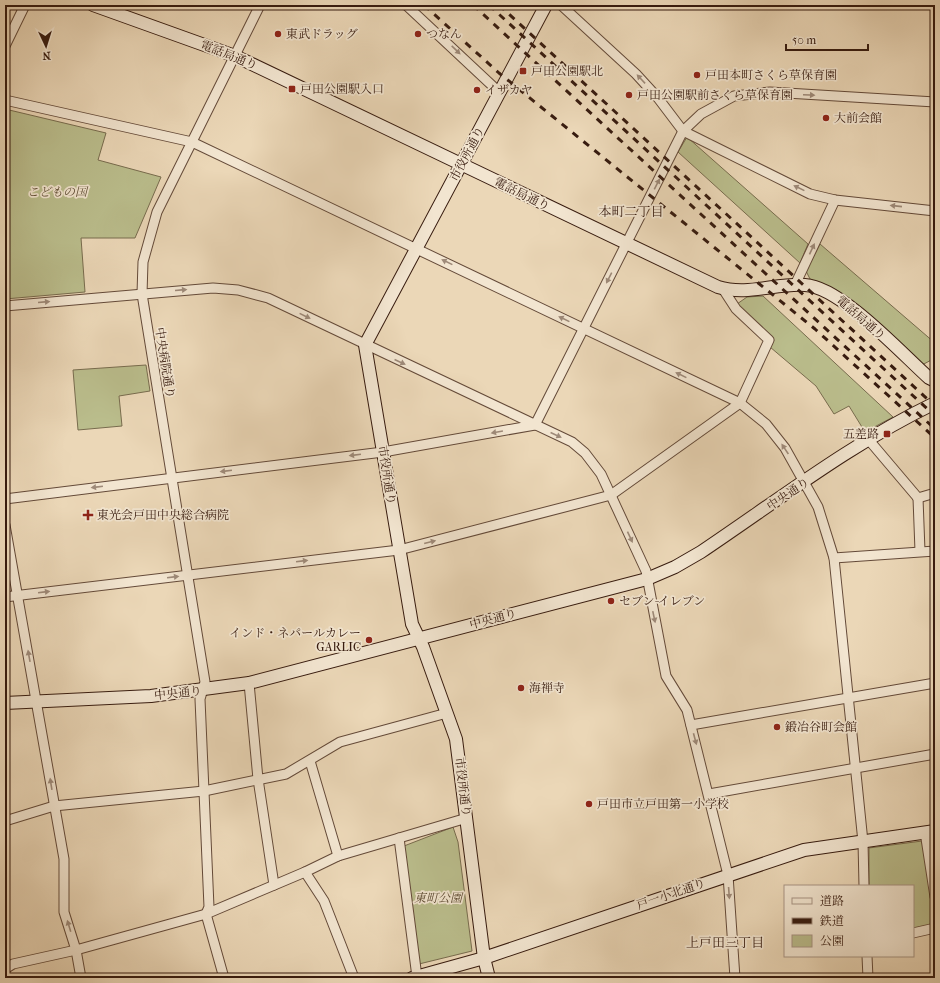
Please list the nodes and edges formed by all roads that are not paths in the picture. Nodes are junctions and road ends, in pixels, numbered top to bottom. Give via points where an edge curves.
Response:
1 (25, 5) edge
2 (93, 5) edge
3 (260, 5) edge
4 (406, 5) edge
5 (546, 5) edge
6 (561, 5) edge
7 (5, 46) edge
8 (235, 56) junction
9 (499, 92) junction
10 (5, 100) edge
11 (935, 102) edge
12 (683, 130) junction
13 (192, 142) junction
14 (461, 164) junction
15 (836, 200) junction
16 (935, 211) edge
17 (626, 244) junction
18 (417, 248) junction
19 (795, 285) junction
20 (723, 288) junction
21 (142, 294) junction
22 (5, 306) edge
23 (583, 328) junction
24 (365, 345) junction
25 (935, 381) edge
26 (740, 403) junction
27 (935, 403) edge
28 (535, 425) junction
29 (868, 439) junction
30 (383, 452) junction
31 (172, 478) junction
32 (805, 482) junction
33 (935, 493) edge
34 (611, 495) junction
35 (918, 498) junction
36 (5, 499) edge
37 (5, 525) edge
38 (399, 550) junction
39 (920, 551) junction
40 (935, 551) edge
41 (834, 558) junction
42 (188, 575) junction
43 (647, 579) junction
44 (18, 595) junction
45 (5, 596) edge
46 (419, 639) junction
47 (935, 682) edge
48 (249, 683) junction
49 (203, 690) junction
50 (848, 697) junction
51 (37, 702) junction
52 (5, 703) edge
53 (447, 713) junction
54 (691, 725) junction
55 (935, 754) edge
56 (310, 761) junction
57 (855, 768) junction
58 (258, 780) junction
59 (204, 791) junction
60 (710, 794) junction
61 (54, 806) junction
62 (466, 818) junction
63 (5, 821) edge
64 (930, 831) edge
65 (399, 838) junction
66 (863, 842) junction
67 (338, 856) junction
68 (306, 872) junction
69 (728, 875) junction
70 (274, 885) junction
71 (864, 885) edge
72 (935, 897) edge
73 (206, 914) junction
74 (935, 928) edge
75 (914, 933) edge
76 (76, 950) junction
77 (867, 957) edge
78 (484, 958) junction
79 (5, 969) edge
80 (415, 977) edge
81 (81, 978) edge
82 (224, 978) edge
83 (354, 978) edge
84 (489, 978) edge
85 (735, 978) edge
86 (868, 978) edge

1 - 7 street
2 - 8 street, 電話局通り
3 - 8 street, 中央病院通り
4 -> 9 street
5 - 9 street, 市役所通り
12 -> 6 street via 636,74
8 - 13 street, 中央病院通り
8 - 14 street, 電話局通り
9 - 14 street, 市役所通り
10 - 13 street
12 -> 11 street via 701,114 734,96 770,92
15 -> 12 street via 810,194
17 -> 12 street
13 - 18 street
13 - 21 street, 中央病院通り via 157,212 143,262
14 - 17 street, 電話局通り
14 - 18 street, 市役所通り
16 -> 15 street
19 -> 15 street
17 - 20 street, 電話局通り
17 -> 23 street
23 -> 18 street
18 - 24 street, 市役所通り
19 - 20 street, 電話局通り via 751,291
19 - 25 street, 電話局通り via 812,285 843,300
20 - 26 street via 736,309 769,340
22 -> 21 street
21 -> 24 street via 213,288 238,290 268,298
21 - 31 street, 中央病院通り
26 -> 23 street
23 - 28 street
24 -> 28 street
24 - 30 street, 市役所通り
32 -> 26 street via 785,448 766,424
26 - 34 street
27 - 29 street, 中央通り
28 -> 30 street
28 -> 34 street via 572,442 585,453 601,474
29 - 32 street, 中央通り
29 - 35 street
30 -> 31 street
30 - 38 street, 市役所通り
31 -> 36 street
31 - 42 street, 中央病院通り
32 - 41 street via 818,507
32 - 43 street, 中央通り via 701,552
33 - 35 street
38 -> 34 street
34 -> 43 street via 646,571
35 - 39 street
37 - 44 street
42 -> 38 street
38 - 46 street, 市役所通り via 412,624
39 - 40 street
39 - 41 street
41 - 50 street
44 -> 42 street
42 - 49 street, 中央病院通り via 206,682
43 - 46 street, 中央通り
43 -> 54 street via 666,676 687,710
44 - 45 street
51 -> 44 street
46 - 48 street, 中央通り
46 - 53 street, 市役所通り
47 - 50 street
48 - 49 street, 中央通り
48 - 58 street
49 - 51 street, 中央通り via 151,696
49 - 59 street, 中央病院通り via 200,699
50 - 54 street
50 - 57 street
51 - 52 street, 中央通り
61 -> 51 street
53 - 56 street via 340,742
53 - 62 street, 市役所通り via 456,739
54 -> 60 street
55 - 57 street
56 - 58 street via 286,774
56 - 67 street
57 - 60 street
57 - 66 street
58 - 59 street
58 - 70 street
59 - 61 street
59 - 73 street, 中央病院通り via 209,907
60 - 69 street
61 - 63 street
76 -> 61 street via 64,912 64,859
62 - 65 street
62 - 78 street, 市役所通り
64 - 66 street, 戸一小北通り
64 - 72 street
65 - 67 street
65 - 80 street
66 - 69 street, 戸一小北通り via 804,850
66 - 71 street
67 - 68 street
68 - 70 street
68 - 83 street via 324,901
69 - 78 street, 戸一小北通り
69 -> 85 street
70 - 73 street
73 - 76 street
73 - 82 street
74 - 75 street
76 - 79 street via 13,964
76 - 81 street
77 - 86 street
78 - 80 street, 戸一小北通り
78 - 84 street, 市役所通り

